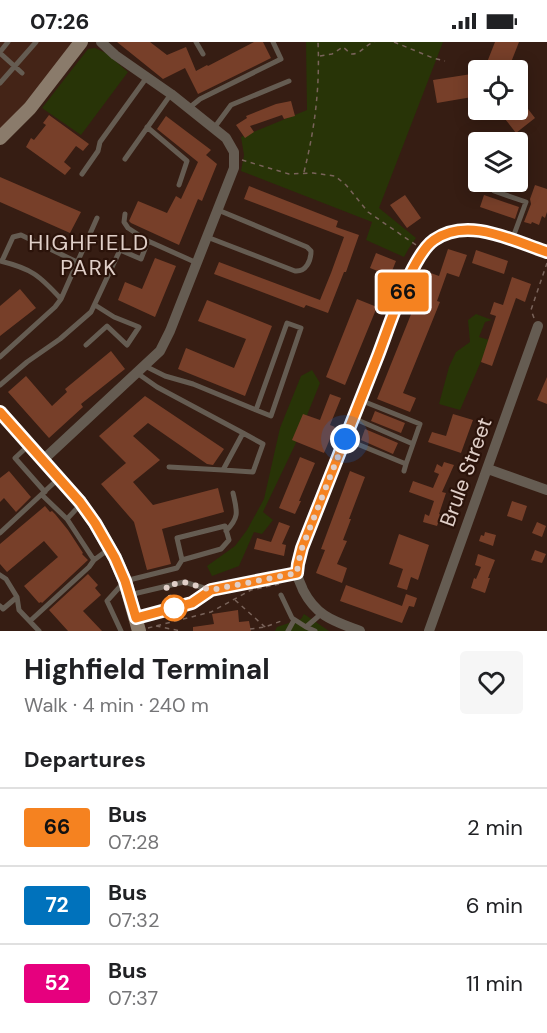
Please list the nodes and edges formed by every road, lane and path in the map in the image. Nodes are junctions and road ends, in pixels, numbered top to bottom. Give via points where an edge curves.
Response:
1 (8, 42) edge
2 (36, 42) edge
3 (81, 42) edge
4 (101, 42) edge
5 (196, 42) edge
6 (273, 42) edge
7 (318, 42) edge
8 (375, 42) edge
9 (394, 42) edge
10 (0, 52) edge
11 (203, 54) dead end
12 (319, 56) junction
13 (445, 61) dead end
14 (15, 67) junction
15 (21, 73) dead end
16 (147, 77) junction
17 (289, 81) dead end
18 (0, 83) edge
19 (171, 94) junction
20 (189, 108) junction
21 (147, 127) junction
22 (214, 128) junction
23 (0, 138) edge
24 (125, 159) dead end
25 (234, 168) junction
26 (304, 173) junction
27 (82, 174) dead end
28 (179, 185) dead end
29 (497, 192) edge
30 (218, 210) junction
31 (125, 214) dead end
32 (97, 218) dead end
33 (207, 237) junction
34 (512, 240) junction
35 (148, 241) junction
36 (424, 250) junction
37 (547, 252) edge
38 (1, 261) edge
39 (77, 262) junction
40 (197, 263) junction
41 (547, 263) edge
42 (61, 299) junction
43 (95, 305) junction
44 (531, 310) dead end
45 (114, 317) junction
46 (107, 326) junction
47 (538, 326) dead end
48 (86, 345) dead end
49 (0, 357) edge
50 (141, 369) junction
51 (0, 386) edge
52 (360, 400) junction
53 (256, 410) junction
54 (0, 412) edge
55 (353, 418) junction
56 (243, 433) junction
57 (345, 439) junction
58 (413, 444) junction
59 (29, 445) junction
60 (43, 460) junction
61 (406, 464) junction
62 (169, 467) dead end
63 (488, 469) junction
64 (223, 470) junction
65 (404, 471) dead end
66 (59, 478) junction
67 (547, 490) edge
68 (44, 493) junction
69 (233, 493) dead end
70 (81, 503) junction
71 (67, 519) junction
72 (226, 531) junction
73 (0, 533) edge
74 (109, 549) junction
75 (94, 560) junction
76 (182, 560) junction
77 (297, 573) junction
78 (0, 575) edge
79 (125, 581) junction
80 (280, 584) dead end
81 (211, 590) junction
82 (129, 595) junction
83 (281, 595) dead end
84 (17, 597) junction
85 (234, 599) junction
86 (0, 606) edge
87 (321, 614) junction
88 (293, 619) junction
89 (30, 621) junction
90 (155, 626) junction
91 (138, 627) edge
92 (265, 627) junction
93 (306, 627) junction
94 (250, 629) dead end
95 (168, 630) edge
96 (357, 630) edge
97 (39, 631) edge
98 (121, 631) edge
99 (181, 631) edge
100 (266, 631) edge
101 (288, 631) edge
102 (315, 631) edge
103 (429, 631) edge

1 - 10 lane
2 - 14 lane
3 - 23 street via 30,108
4 - 16 street
5 - 11 lane
6 - 20 lane via 281,59
7 - 12 path
8 - 12 path via 356,55 343,47
9 - 13 path
10 - 14 lane
12 - 26 path via 317,105
14 - 15 lane
14 - 18 lane
16 - 19 street
16 - 27 lane
17 - 22 lane via 231,105
19 - 20 street
19 - 21 lane
20 - 22 street
21 - 24 lane
21 - 28 lane via 187,161
22 - 25 street via 232,147
25 - 26 path via 242,160 289,174
25 - 30 street
26 - 36 path via 335,176 368,212
29 - 34 lane via 525,202
30 - 33 street
30 - 33 lane via 307,247 311,251 305,269 298,271
31 - 35 lane via 128,228
32 - 39 lane
33 - 40 street
34 - 36 street via 469,229 451,232
34 - 37 street
35 - 40 lane
35 - 43 lane via 141,259 120,250
36 - 52 street via 411,271
38 - 39 lane via 13,237 21,235
38 - 42 lane via 26,268 42,278
39 - 42 lane
40 - 50 street via 160,351
41 - 44 path
42 - 49 lane
43 - 45 lane
43 - 51 lane via 83,320
45 - 46 lane
45 - 46 lane via 139,327 127,345
46 - 48 lane
47 - 63 street, Brule Street
50 - 53 lane via 193,384
50 - 56 lane via 157,387
50 - 60 street
52 - 55 street
52 - 58 lane via 420,424
53 - 53 lane via 287,323 301,328 271,416
54 - 59 street
55 - 57 street
55 - 58 lane
56 - 64 lane
56 - 64 lane via 263,444 253,472
57 - 61 lane
57 - 77 street via 302,548
58 - 61 lane
59 - 60 street
59 - 68 lane via 15,458
60 - 66 street
61 - 65 lane
62 - 64 lane
63 - 67 street
63 - 103 street, Brule Street
66 - 68 lane
66 - 70 street
68 - 71 lane
68 - 73 lane
69 - 72 lane via 237,515
70 - 71 lane
70 - 74 street
71 - 75 lane
72 - 76 lane via 229,540 221,549
72 - 76 lane via 225,526 177,538
74 - 75 lane
74 - 79 street
75 - 89 lane
76 - 79 lane via 177,568
77 - 81 lane
77 - 87 street
78 - 84 lane
79 - 82 street
79 - 98 lane via 107,601
80 - 85 path via 251,590
81 - 82 lane via 184,582
81 - 91 lane via 192,603
82 - 91 street
83 - 88 lane
84 - 86 lane via 3,609
84 - 89 lane via 20,610
85 - 90 path via 211,612
85 - 92 path
87 - 93 lane
87 - 96 street
88 - 92 path
88 - 93 lane
88 - 101 lane
89 - 97 lane
90 - 91 path
90 - 95 path
92 - 94 path
92 - 100 path
93 - 102 lane
95 - 99 path

